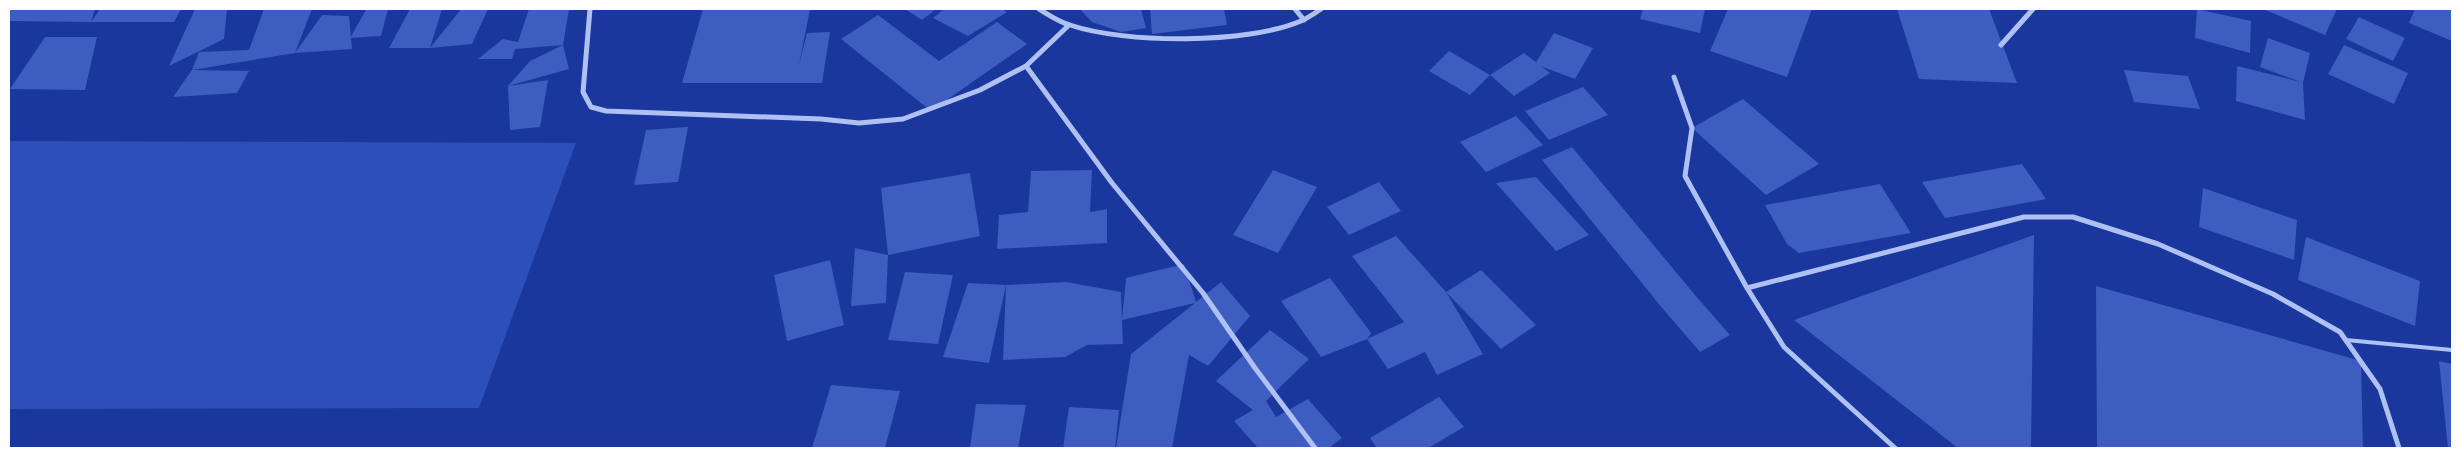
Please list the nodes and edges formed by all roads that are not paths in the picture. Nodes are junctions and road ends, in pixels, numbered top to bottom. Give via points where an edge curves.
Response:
1 (590, 9) edge
2 (1039, 9) edge
3 (1295, 9) edge
4 (1321, 9) edge
5 (2033, 9) edge
6 (1304, 20) junction
7 (1069, 25) junction
8 (2002, 45) dead end
9 (1026, 66) junction
10 (1674, 77) dead end
11 (1747, 288) junction
12 (2346, 340) junction
13 (2452, 350) edge
14 (1315, 448) edge
15 (1895, 448) edge
16 (2400, 448) edge

1 - 9 street via 583,92 591,107 606,111 859,123 903,119 980,90
2 - 7 street
3 - 6 street
4 - 6 street
5 - 8 street
6 - 7 street via 1230,35 1189,38 1146,37
7 - 9 street
9 - 14 street via 1112,183 1203,293
10 - 11 street via 1692,128 1685,176
11 - 12 street via 2024,217 2073,217 2158,244 2274,294 2340,332
11 - 15 street via 1784,347
12 - 13 lane
12 - 16 street via 2380,389

